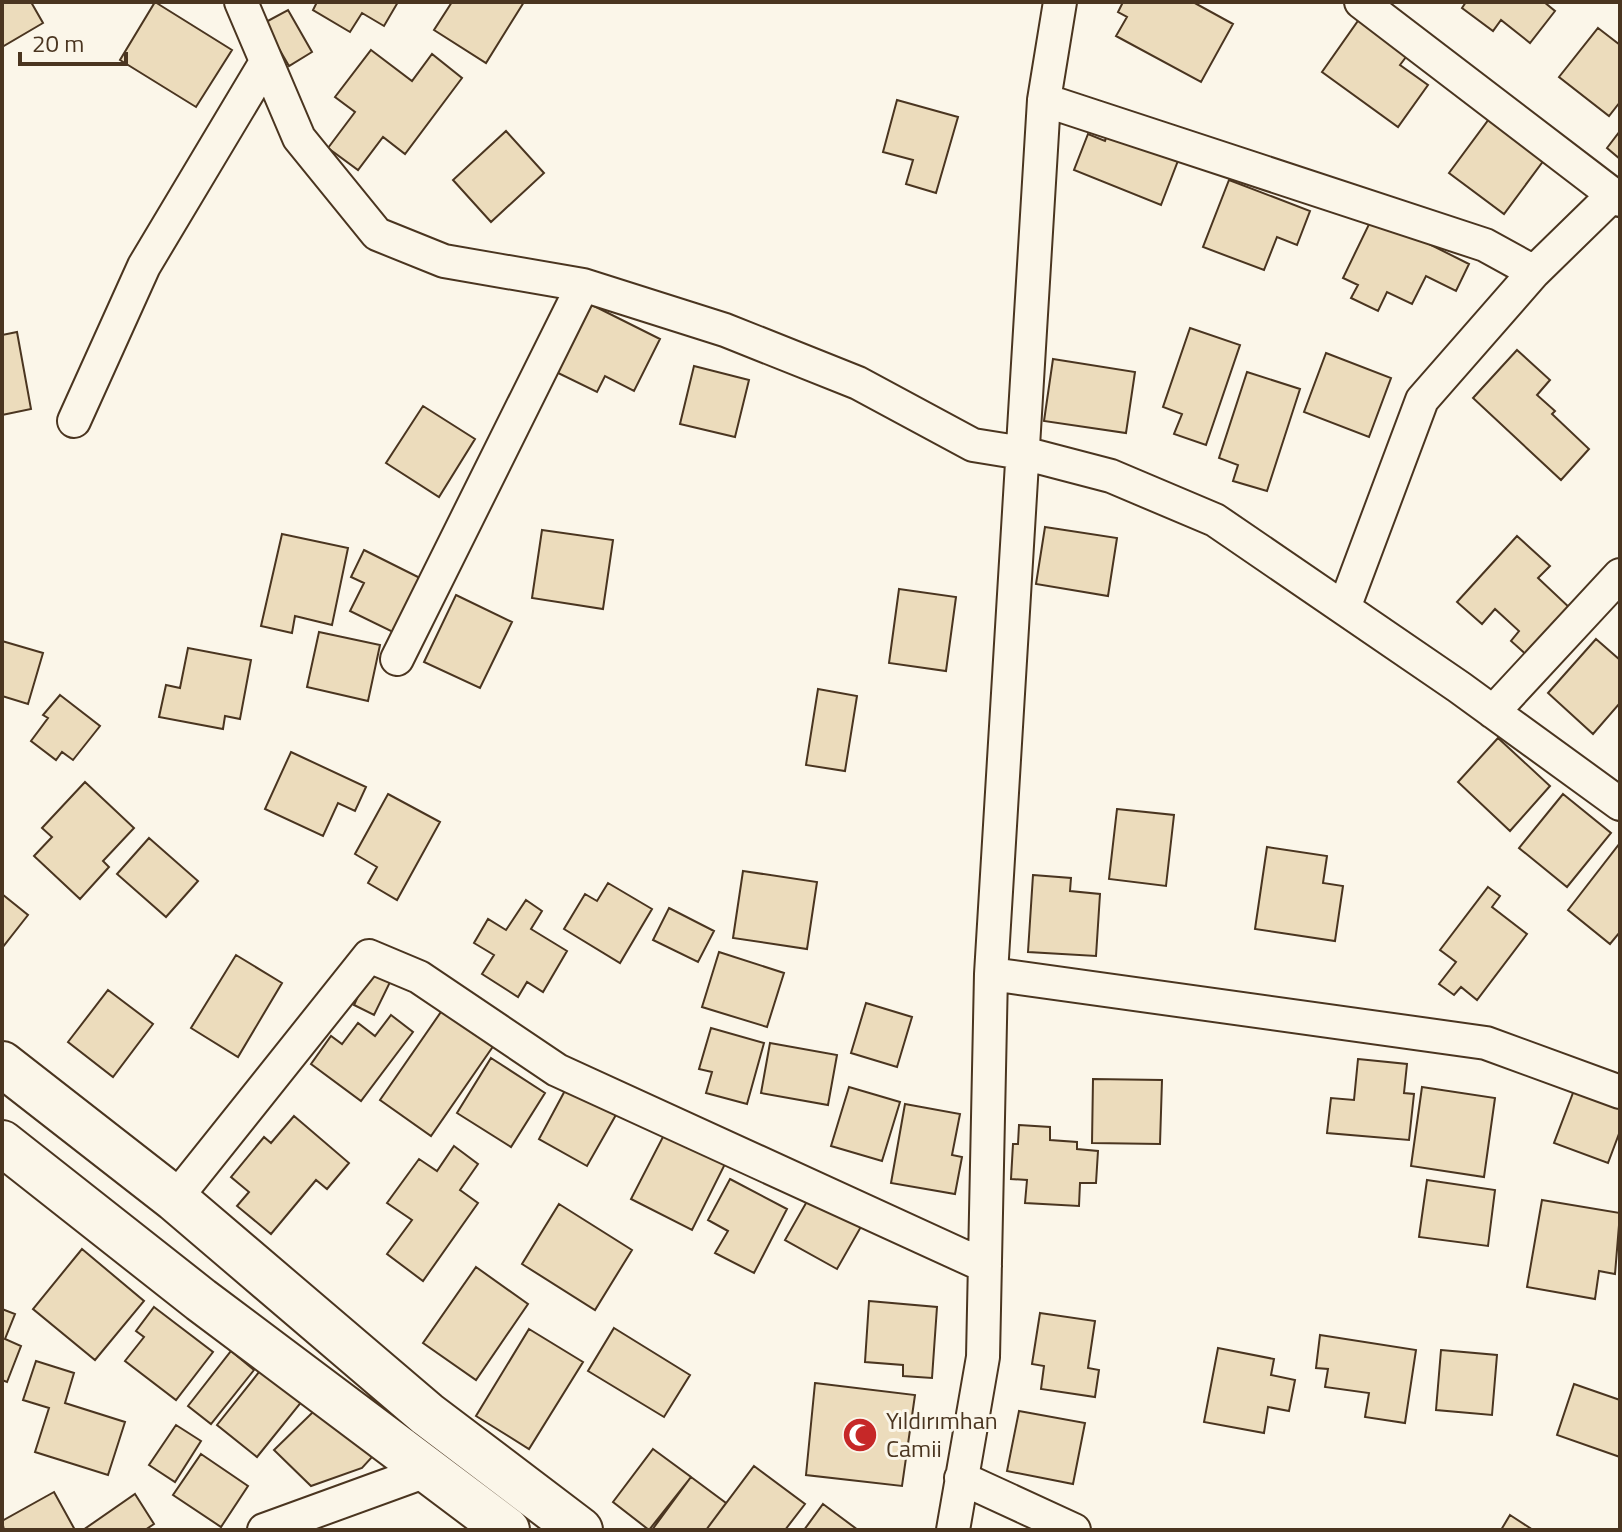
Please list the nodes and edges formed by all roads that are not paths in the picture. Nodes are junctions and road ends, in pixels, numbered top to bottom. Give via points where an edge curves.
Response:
1 (241, 2) edge
2 (1060, 2) edge
3 (1361, 2) edge
4 (266, 62) junction
5 (1044, 100) junction
6 (1616, 197) edge
7 (1534, 272) junction
8 (583, 285) junction
9 (74, 421) dead end
10 (1023, 453) junction
11 (1620, 575) edge
12 (1344, 608) junction
13 (397, 659) dead end
14 (1493, 712) junction
15 (1620, 804) edge
16 (991, 974) junction
17 (2, 1064) edge
18 (1620, 1092) edge
19 (2, 1143) edge
20 (175, 1199) junction
21 (985, 1266) junction
22 (429, 1470) junction
23 (961, 1478) junction
24 (264, 1530) edge
25 (507, 1530) edge
26 (580, 1530) edge
27 (953, 1530) edge
28 (1074, 1530) edge

1 - 4 street
2 - 5 street
3 - 6 street
4 - 8 street via 299,138 377,234 444,261
4 - 9 street via 144,266
5 - 7 street via 1485,245
5 - 10 street
6 - 7 street
7 - 12 street via 1422,400
8 - 10 street via 725,330 858,383 973,445
8 - 13 street
10 - 12 street via 1111,476 1215,520
10 - 16 street
11 - 14 street
12 - 14 street
14 - 15 street
16 - 18 street via 1486,1043
16 - 21 street
17 - 20 main road
19 - 22 main road
20 - 21 street via 369,956 419,977 557,1070
20 - 26 main road via 427,1414
21 - 23 street via 983,1357
22 - 24 street
22 - 25 main road
23 - 27 street
23 - 28 street

